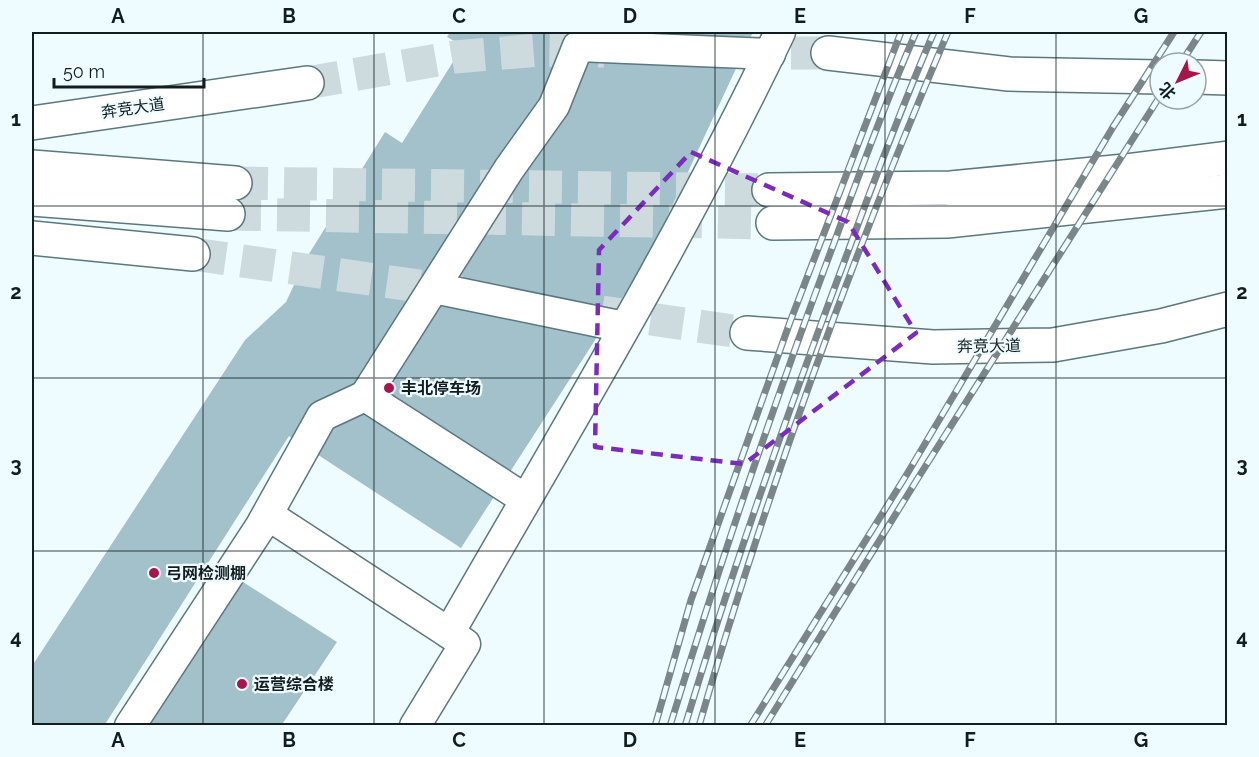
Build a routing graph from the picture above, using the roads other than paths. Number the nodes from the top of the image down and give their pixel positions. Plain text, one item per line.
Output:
1 (579, 39) edge
2 (775, 43) edge
3 (828, 53) tunnel mouth
4 (1148, 77) edge
5 (1208, 77) edge
6 (1227, 78) edge
7 (307, 83) tunnel mouth
8 (32, 123) edge
9 (1227, 158) edge
10 (32, 167) edge
11 (235, 183) tunnel mouth
12 (769, 190) tunnel mouth
13 (1227, 191) edge
14 (32, 199) edge
15 (228, 214) tunnel mouth
16 (773, 223) tunnel mouth
17 (32, 238) edge
18 (193, 254) tunnel mouth
19 (434, 288) junction
20 (1227, 309) edge
21 (624, 327) junction
22 (747, 333) tunnel mouth
23 (365, 396) junction
24 (525, 499) junction
25 (263, 522) junction
26 (449, 633) junction
27 (129, 726) edge
28 (415, 726) edge

1 - 2 lane
1 - 19 lane
2 - 21 lane
3 - 4 main road
5 - 6 main road
7 - 8 main road, 奔竞大道
9 - 12 main road
10 - 11 main road
13 - 16 main road
14 - 15 main road
17 - 18 main road
19 - 21 lane
19 - 23 lane
20 - 22 main road, 奔竞大道
21 - 24 lane
23 - 24 lane
23 - 25 lane
24 - 26 lane
25 - 26 lane
25 - 27 lane
26 - 28 lane

